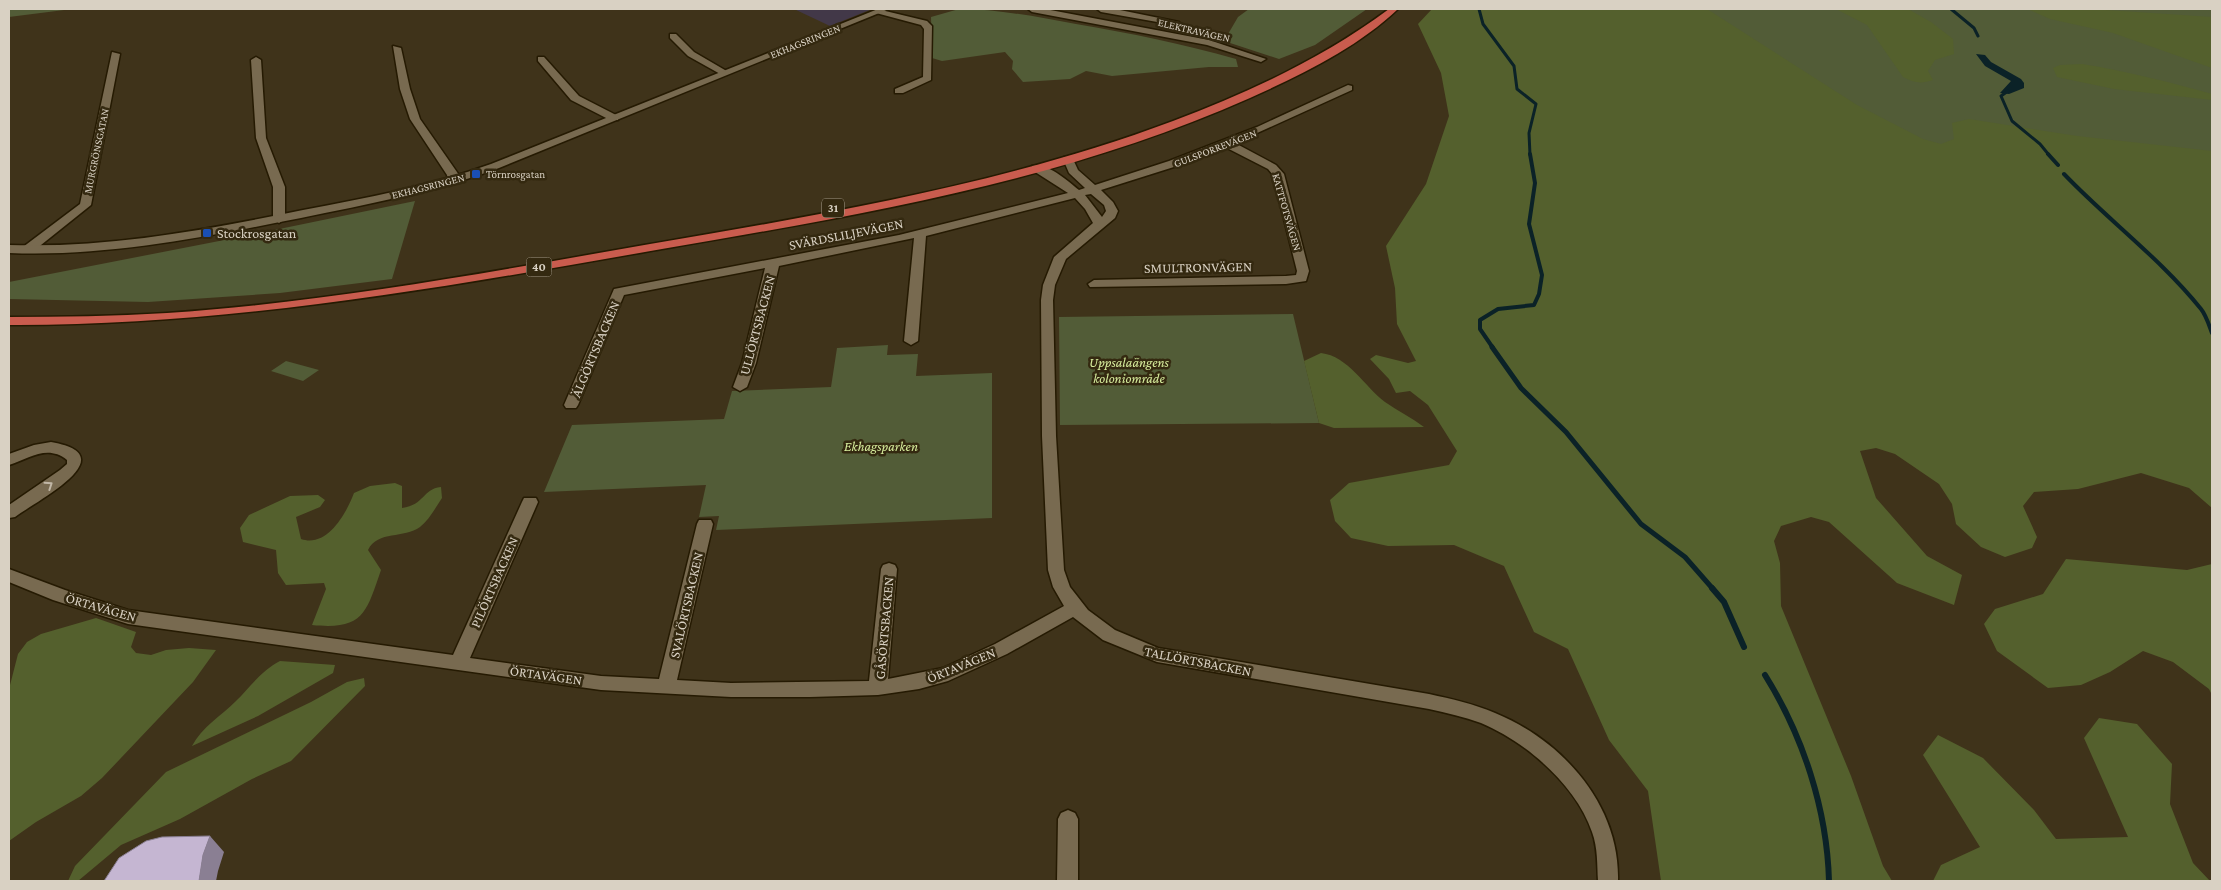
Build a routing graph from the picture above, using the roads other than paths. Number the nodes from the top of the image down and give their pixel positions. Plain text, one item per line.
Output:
1 (1032, 9) edge
2 (1101, 9) edge
3 (1382, 9) edge
4 (1394, 9) edge
5 (882, 10) edge
6 (1118, 10) edge
7 (1174, 22) dead end
8 (1103, 23) junction
9 (673, 36) dead end
10 (396, 48) dead end
11 (115, 54) dead end
12 (541, 59) dead end
13 (1261, 59) dead end
14 (256, 60) dead end
15 (725, 73) junction
16 (1348, 88) dead end
17 (899, 91) dead end
18 (614, 118) junction
19 (1228, 144) junction
20 (1068, 159) junction
21 (1036, 168) junction
22 (452, 181) junction
23 (1093, 190) junction
24 (1077, 195) junction
25 (278, 218) junction
26 (1096, 228) junction
27 (920, 235) junction
28 (9, 249) edge
29 (27, 250) junction
30 (773, 263) junction
31 (1302, 278) joint
32 (1094, 284) dead end
33 (619, 292) joint
34 (9, 313) edge
35 (9, 321) edge
36 (911, 341) dead end
37 (740, 387) dead end
38 (571, 405) dead end
39 (9, 460) edge
40 (530, 502) dead end
41 (9, 512) edge
42 (705, 524) dead end
43 (890, 569) dead end
44 (9, 576) edge
45 (1075, 608) junction
46 (459, 662) junction
47 (666, 686) junction
48 (878, 688) junction
49 (1068, 819) dead end
50 (1067, 881) edge
51 (1608, 881) edge

1 - 8 street, ELEKTRAVÄGEN
2 - 6 street
3 - 34 highway, 31
4 - 20 highway
5 - 15 street, EKHAGSRINGEN
5 - 17 street, EKHAGSRINGEN
6 - 7 street
6 - 8 street
8 - 13 street, ELEKTRAVÄGEN
9 - 15 street
10 - 22 street
11 - 29 street, MURGRÖNSGATAN
12 - 18 street
14 - 25 street
15 - 18 street, EKHAGSRINGEN
16 - 19 street, GULSPORREVÄGEN
18 - 22 street, EKHAGSRINGEN
19 - 23 street, GULSPORREVÄGEN
19 - 31 street, KATTFOTSVÄGEN
20 - 21 highway
20 - 23 street, TALLÖRTSBACKEN
21 - 24 street
21 - 35 highway, 40
22 - 25 street, EKHAGSRINGEN
23 - 24 street, GULSPORREVÄGEN
23 - 26 street, TALLÖRTSBACKEN
24 - 26 street
24 - 27 street, SVÄRDSLILJEVÄGEN
25 - 29 street, EKHAGSRINGEN
26 - 45 street, TALLÖRTSBACKEN
27 - 30 street, SVÄRDSLILJEVÄGEN
27 - 36 street
28 - 29 street, EKHAGSRINGEN
30 - 33 street, SVÄRDSLILJEVÄGEN
30 - 37 street, ULLÖRTSBACKEN
31 - 32 street, SMULTRONVÄGEN
33 - 38 street, ÄLGÖRTSBACKEN
41 -> 39 street
40 - 46 street, PILÖRTSBACKEN
42 - 47 street, SVALÖRTSBACKEN
43 - 48 street, GÅSÖRTSBACKEN
44 - 46 street, ÖRTAVÄGEN
45 - 48 street, ÖRTAVÄGEN
45 - 51 street, TALLÖRTSBACKEN
46 - 47 street, ÖRTAVÄGEN
47 - 48 street, ÖRTAVÄGEN
49 - 50 street

